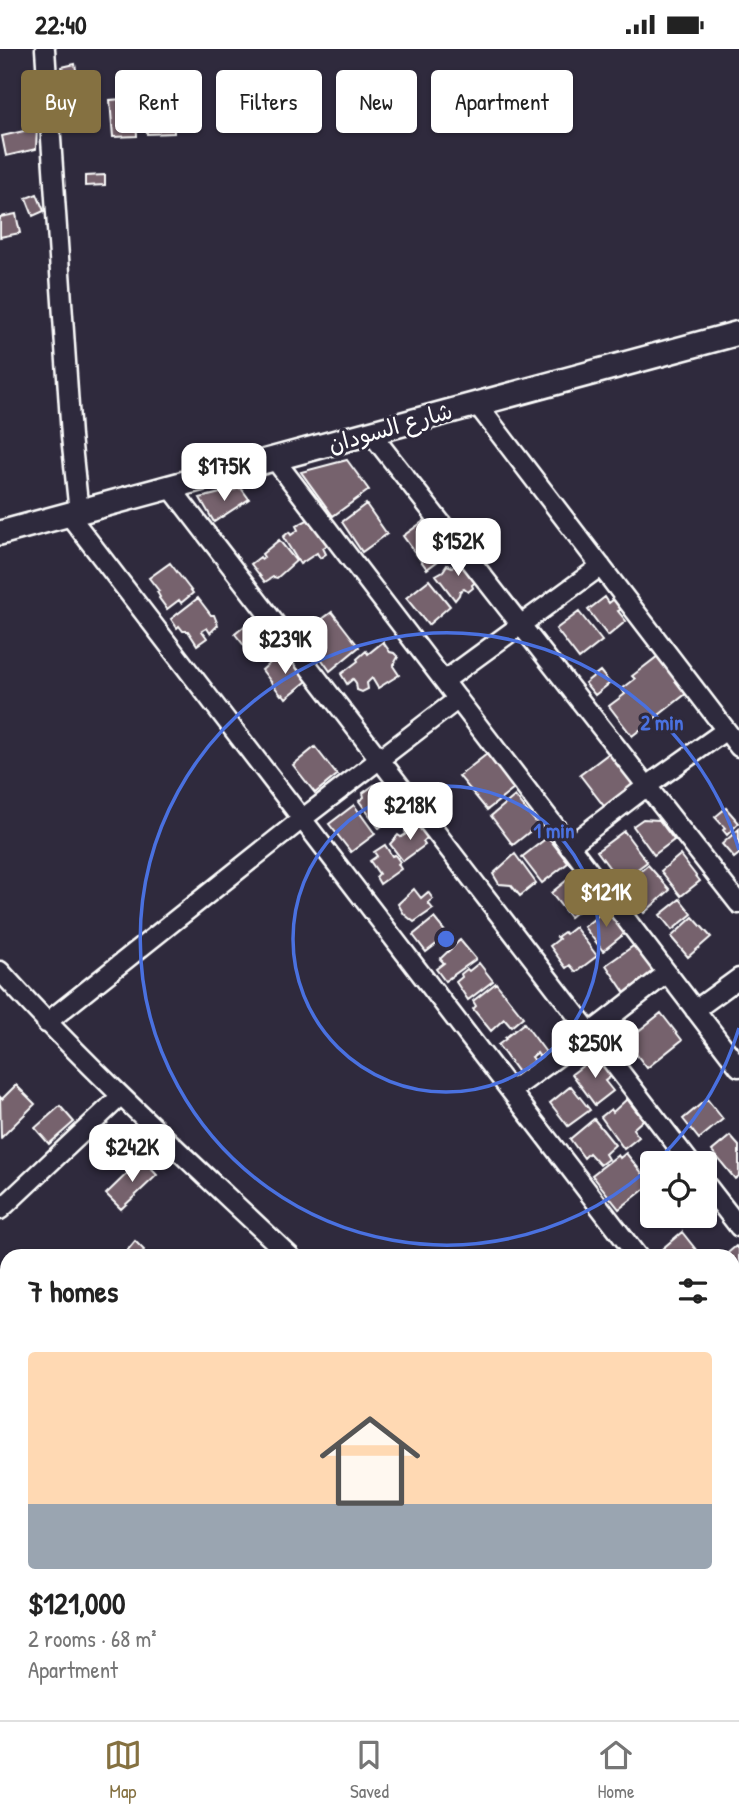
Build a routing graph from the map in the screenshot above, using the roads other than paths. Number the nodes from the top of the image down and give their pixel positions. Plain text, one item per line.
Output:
1 (44, 49) edge
2 (739, 333) edge
3 (476, 403) junction
4 (370, 432) junction
5 (275, 460) junction
6 (170, 488) junction
7 (74, 514) junction
8 (0, 533) edge
9 (601, 566) junction
10 (520, 625) junction
11 (444, 681) junction
12 (458, 699) junction
13 (726, 730) junction
14 (739, 747) edge
15 (380, 760) junction
16 (647, 786) junction
17 (302, 819) junction
18 (569, 846) junction
19 (739, 904) edge
20 (0, 971) edge
21 (667, 973) junction
22 (739, 978) edge
23 (695, 1010) junction
24 (46, 1023) junction
25 (590, 1033) junction
26 (739, 1067) edge
27 (511, 1091) junction
28 (121, 1096) junction
29 (681, 1151) edge
30 (717, 1199) edge
31 (0, 1210) edge
32 (739, 1227) edge
33 (283, 1249) edge
34 (632, 1249) edge

1 - 7 street
2 - 3 main road, شارع السودان
3 - 4 main road, شارع السودان
3 - 9 street
4 - 5 main road, شارع السودان
4 - 10 street
5 - 6 main road, شارع السودان
5 - 11 street
6 - 7 main road, شارع السودان
6 - 15 street
7 - 8 main road, شارع السودان
7 - 17 street
9 - 10 street
9 - 13 street
10 - 11 street
10 - 16 street
11 - 12 street
12 - 15 street
12 - 18 street
13 - 14 street
13 - 16 street
15 - 17 street
15 - 25 street
16 - 18 street
16 - 19 street
17 - 24 street
17 - 27 street
18 - 21 street
20 - 24 street
21 - 23 street
21 - 25 street
22 - 23 street
23 - 26 street
24 - 28 street
25 - 27 street
25 - 29 street
27 - 34 street
28 - 31 street
28 - 33 street
30 - 32 street

